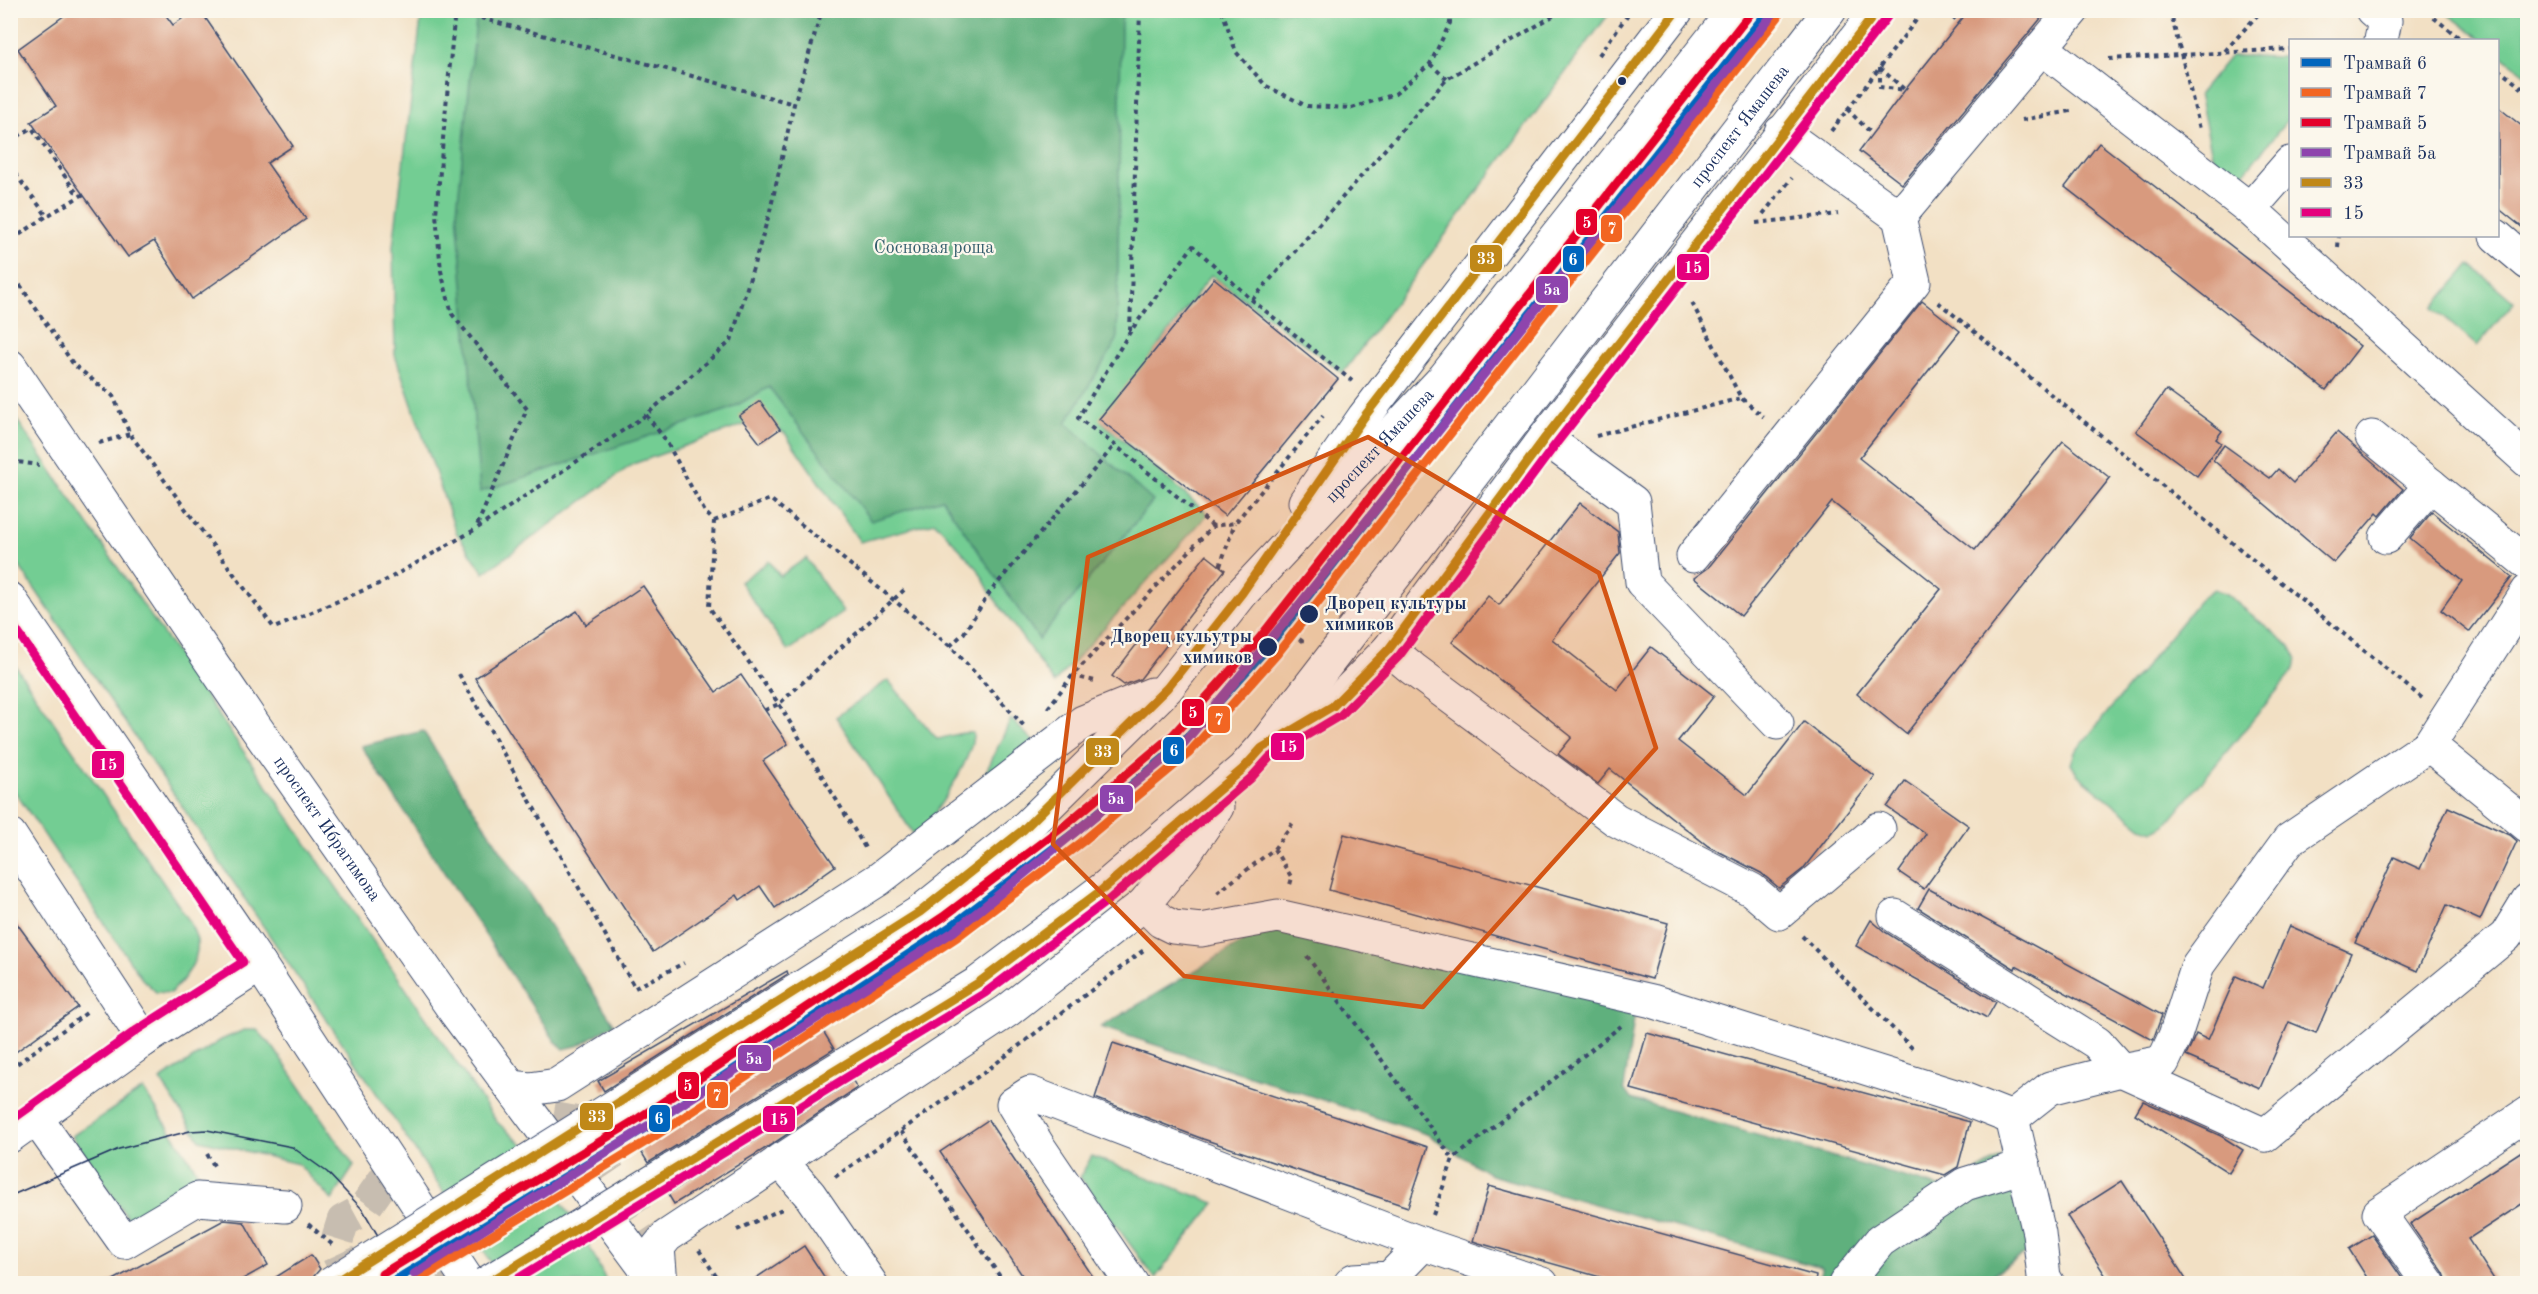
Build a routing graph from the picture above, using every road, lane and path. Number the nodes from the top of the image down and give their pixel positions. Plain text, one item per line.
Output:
1 (822, 10) edge
2 (1170, 10) edge
3 (1222, 10) edge
4 (1450, 10) edge
5 (1563, 10) edge
6 (1630, 10) edge
7 (1677, 10) edge
8 (1734, 10) edge
9 (1830, 10) edge
10 (1878, 10) edge
11 (1924, 10) edge
12 (1946, 10) edge
13 (2073, 10) edge
14 (2170, 10) edge
15 (2262, 10) edge
16 (2437, 10) edge
17 (455, 11) edge
18 (1140, 11) edge
19 (1959, 24) dead end
20 (2461, 39) edge
21 (2289, 49) edge
22 (2224, 52) junction
23 (2051, 55) junction
24 (2182, 56) junction
25 (1595, 60) dead end
26 (1430, 64) junction
27 (1880, 67) junction
28 (2499, 70) edge
29 (1447, 79) junction
30 (2528, 93) edge
31 (2113, 103) junction
32 (794, 104) junction
33 (1848, 109) junction
34 (2019, 121) dead end
35 (1782, 132) junction
36 (1872, 134) dead end
37 (10, 141) edge
38 (1812, 154) junction
39 (2289, 165) edge
40 (10, 167) edge
41 (2213, 180) junction
42 (2250, 209) junction
43 (1893, 213) junction
44 (47, 216) junction
45 (1756, 223) junction
46 (1749, 232) dead end
47 (2497, 237) edge
48 (10, 241) edge
49 (2528, 263) edge
50 (10, 270) edge
51 (1914, 282) junction
52 (1700, 294) dead end
53 (1252, 300) junction
54 (1692, 303) junction
55 (1685, 312) dead end
56 (1130, 332) junction
57 (10, 366) edge
58 (1359, 371) dead end
59 (1352, 381) junction
60 (1344, 390) dead end
61 (1330, 407) dead end
62 (646, 415) junction
63 (2372, 437) dead end
64 (1545, 438) junction
65 (1115, 445) junction
66 (1571, 458) junction
67 (2528, 461) edge
68 (2431, 485) junction
69 (1368, 509) dead end
70 (714, 521) junction
71 (1235, 523) junction
72 (1213, 526) junction
73 (476, 529) junction
74 (2386, 537) dead end
75 (1693, 556) dead end
76 (2528, 564) edge
77 (1220, 566) dead end
78 (904, 590) dead end
79 (2528, 591) edge
80 (1242, 593) junction
81 (10, 599) edge
82 (894, 599) junction
83 (1277, 624) junction
84 (1298, 644) dead end
85 (950, 646) junction
86 (1389, 649) junction
87 (1250, 656) dead end
88 (459, 674) dead end
89 (2408, 687) dead end
90 (1167, 688) junction
91 (779, 704) junction
92 (765, 710) dead end
93 (1777, 723) dead end
94 (1039, 743) junction
95 (2429, 745) junction
96 (1252, 758) junction
97 (1295, 820) dead end
98 (2528, 826) edge
99 (1879, 829) dead end
100 (10, 835) edge
101 (858, 859) dead end
102 (2528, 900) edge
103 (1144, 904) junction
104 (1779, 913) junction
105 (1278, 916) junction
106 (1895, 916) dead end
107 (1306, 955) dead end
108 (685, 963) dead end
109 (260, 965) junction
110 (84, 1001) dead end
111 (1652, 1001) junction
112 (144, 1040) junction
113 (1920, 1056) dead end
114 (10, 1069) edge
115 (2121, 1070) junction
116 (511, 1087) junction
117 (2528, 1113) edge
118 (2012, 1118) junction
119 (23, 1127) edge
120 (901, 1131) dead end
121 (1453, 1159) junction
122 (780, 1160) junction
123 (2024, 1166) junction
124 (285, 1206) dead end
125 (1423, 1244) junction
126 (699, 1249) dead end
127 (1394, 1281) edge
128 (2042, 1282) edge
129 (331, 1284) edge
130 (470, 1284) edge
131 (486, 1284) tunnel mouth
132 (659, 1284) edge
133 (721, 1284) edge
134 (871, 1284) edge
135 (1005, 1284) edge
136 (1132, 1284) edge
137 (1350, 1284) edge
138 (1542, 1284) edge
139 (1845, 1284) edge
140 (2429, 1284) edge

1 - 32 path
2 - 18 path
3 - 26 path
4 - 26 path
5 - 29 path
6 - 25 path
7 - 80 main road
8 - 80 main road, проспект Ямашева
9 - 96 main road, проспект Ямашева
10 - 35 main road
11 - 27 path
12 - 19 path
13 - 23 main road
14 - 24 path
15 - 22 path
16 - 20 path
17 - 32 path
17 - 73 path
18 - 56 path
21 - 22 path
22 - 24 path
23 - 24 path
23 - 31 main road
23 - 43 main road
24 - 41 path
26 - 29 path
27 - 27 path
27 - 33 path
28 - 30 path
29 - 53 path
31 - 34 path
31 - 41 main road
32 - 62 path
33 - 36 path
33 - 38 path
35 - 38 main road
35 - 64 main road
37 - 44 path
38 - 43 main road
38 - 45 path
39 - 42 main road
40 - 44 path
41 - 42 main road
42 - 67 main road
43 - 45 path
43 - 51 main road
44 - 48 path
45 - 46 path
47 - 49 main road
50 - 73 path
51 - 75 main road
51 - 89 path
52 - 54 path
53 - 56 path
53 - 59 path
54 - 55 path
54 - 66 path
56 - 65 path
57 - 116 main road, проспект Ибрагимова
58 - 59 path
59 - 60 path
61 - 71 path
62 - 70 path
62 - 73 path
63 - 68 main road
64 - 66 main road
64 - 86 main road
65 - 72 path
65 - 85 path
66 - 93 main road
68 - 74 main road
68 - 76 main road
69 - 83 path
70 - 82 path
70 - 91 path
71 - 72 path
71 - 77 path
72 - 94 path
78 - 82 path
79 - 95 main road
80 - 90 main road, проспект Ямашева
81 - 109 main road
82 - 85 path
82 - 91 path
83 - 84 path
83 - 87 path
85 - 94 path
86 - 96 main road
86 - 104 main road
88 - 108 path
90 - 94 main road
90 - 129 main road, проспект Ямашева, bridge
91 - 92 path
91 - 101 path
94 - 116 main road
95 - 98 main road
95 - 115 main road
96 - 103 main road
96 - 131 main road, проспект Ямашева, bridge
97 - 105 path
99 - 104 main road
100 - 112 main road
102 - 115 main road
103 - 105 main road
103 - 122 main road
104 - 113 path
105 - 111 main road
106 - 115 main road
107 - 121 path
109 - 112 main road
109 - 130 main road
110 - 114 path
111 - 118 main road
111 - 121 path
112 - 119 main road
115 - 118 main road
116 - 132 main road, проспект Ибрагимова
117 - 140 main road
118 - 123 main road
119 - 124 main road
120 - 135 path
121 - 125 path
122 - 132 main road
122 - 134 main road
123 - 128 main road
123 - 139 main road
125 - 127 main road
125 - 136 main road
125 - 138 main road
126 - 133 path
127 - 137 main road

